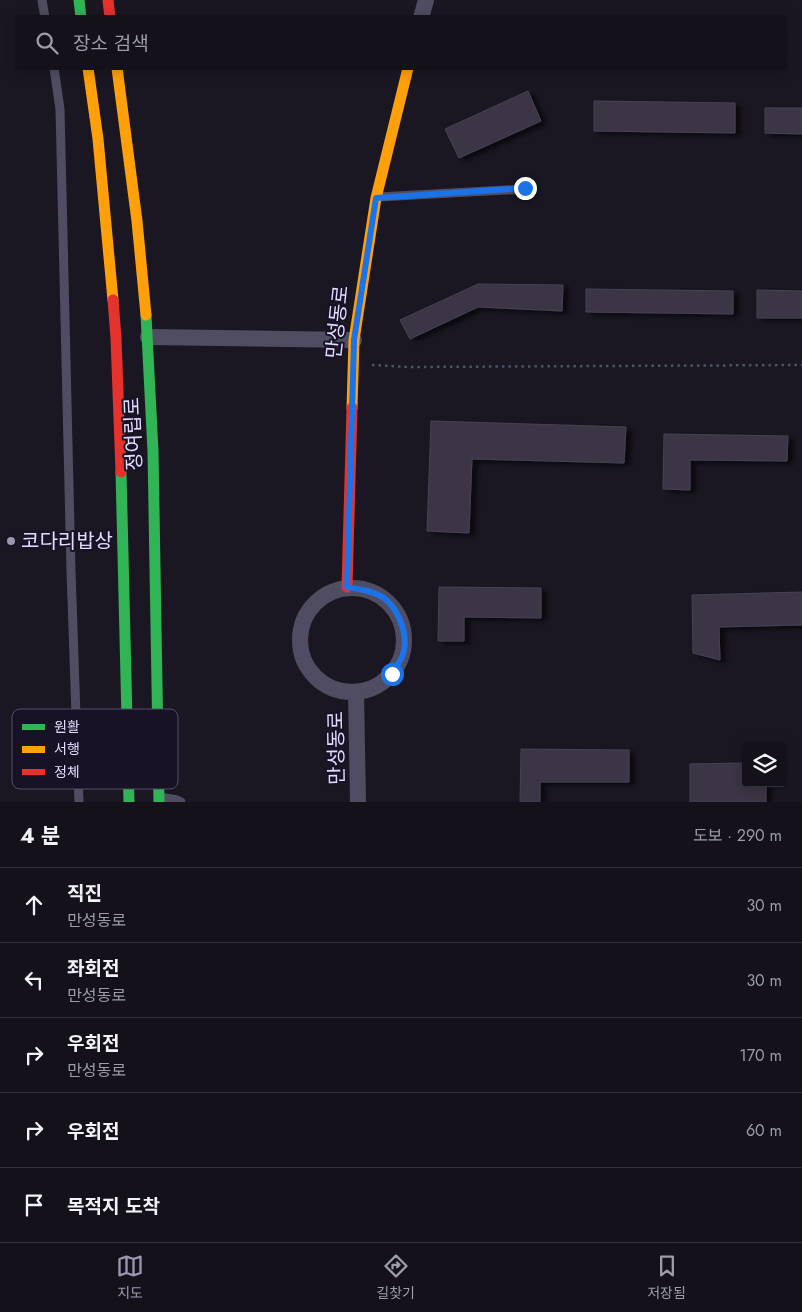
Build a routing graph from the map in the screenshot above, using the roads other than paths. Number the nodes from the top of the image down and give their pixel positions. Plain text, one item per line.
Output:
1 (42, 0) edge
2 (79, 0) edge
3 (108, 0) edge
4 (426, 0) edge
5 (44, 15) edge
6 (81, 15) edge
7 (110, 15) edge
8 (422, 15) edge
9 (54, 70) edge
10 (88, 70) edge
11 (117, 70) edge
12 (408, 70) edge
13 (525, 188) dead end
14 (376, 198) junction
15 (148, 338) junction
16 (354, 340) junction
17 (347, 587) junction
18 (356, 693) junction
19 (76, 709) edge
20 (127, 709) edge
21 (158, 709) edge
22 (79, 789) edge
23 (129, 789) edge
24 (160, 799) edge
25 (79, 802) edge
26 (129, 802) edge
27 (181, 802) edge
28 (358, 802) edge

1 - 5 lane
2 - 6 street
3 - 7 street
4 - 8 street
9 - 19 lane
10 - 20 street, 정여립로
11 - 15 street, 정여립로
12 - 14 street, 만성동로
13 - 14 lane
14 - 16 street, 만성동로
15 - 16 street
15 - 21 street, 정여립로
16 - 17 street, 만성동로
17 - 18 street, 만성동로
17 - 18 street, 만성동로
18 - 28 street, 만성동로
22 - 25 lane
23 - 26 street, 정여립로
24 - 27 lane

